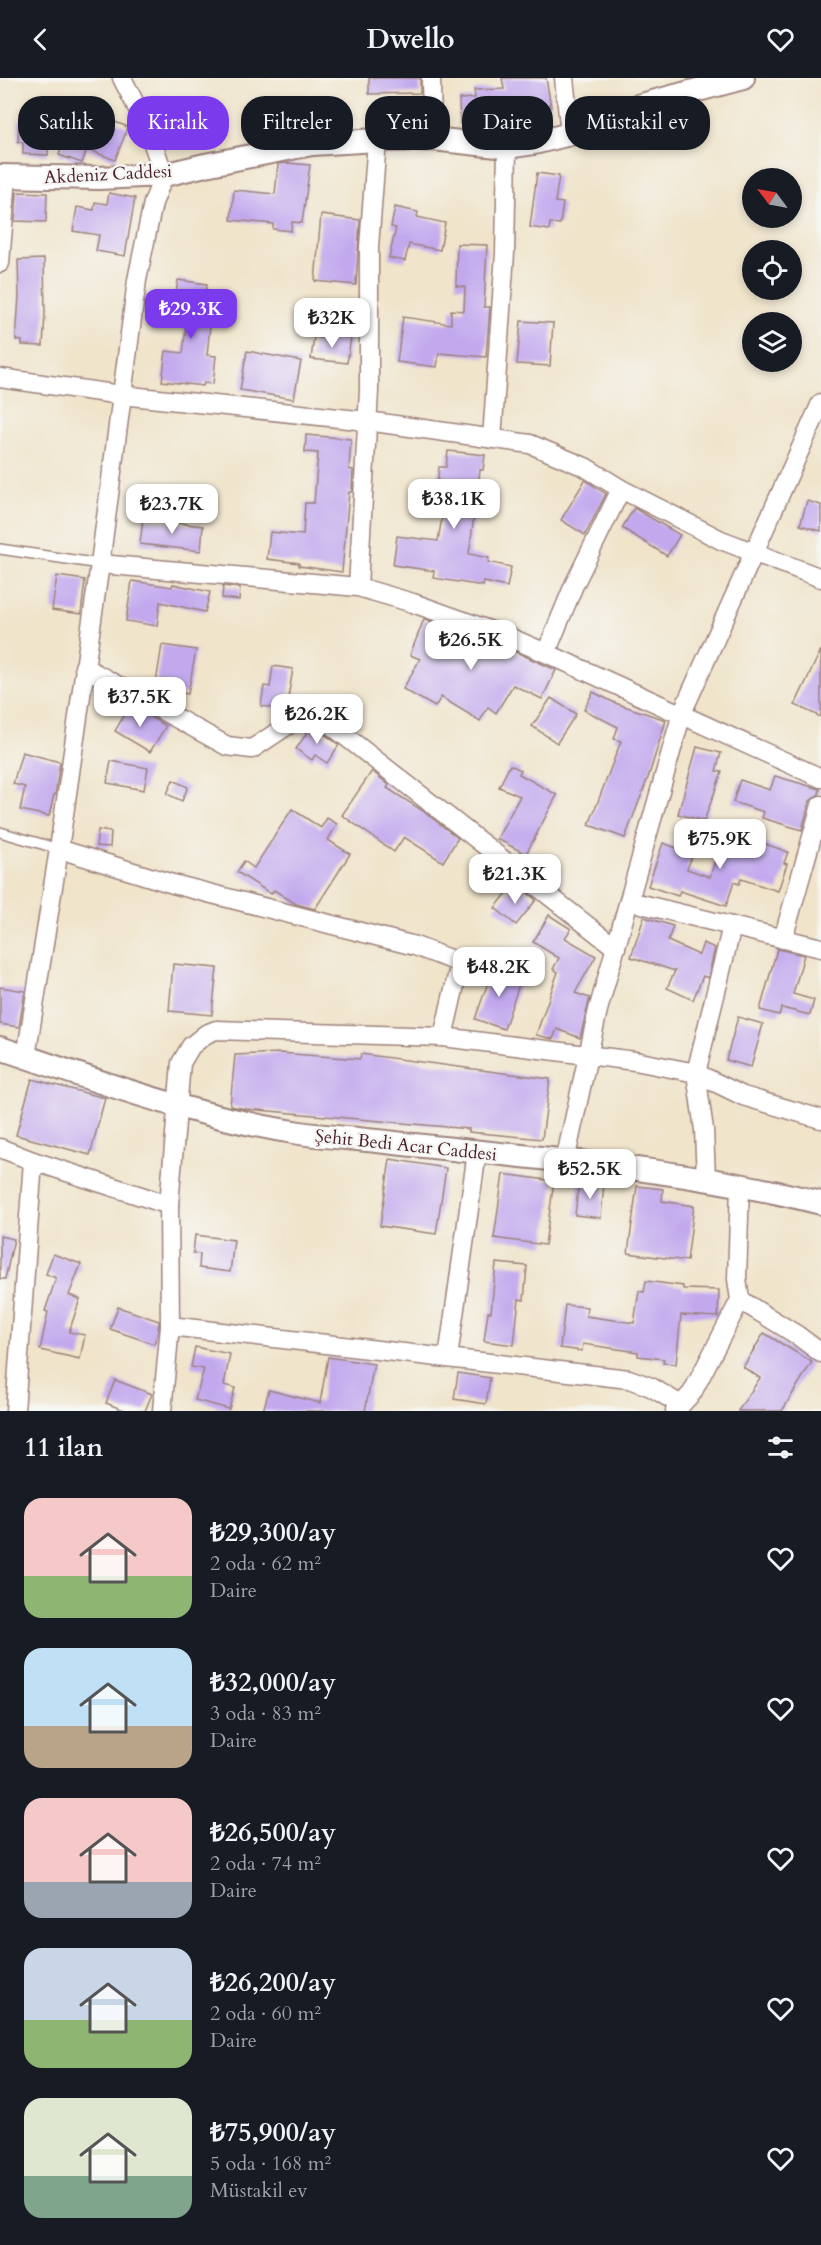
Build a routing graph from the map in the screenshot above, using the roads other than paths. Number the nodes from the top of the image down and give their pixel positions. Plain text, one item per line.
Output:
1 (122, 78) edge
2 (431, 78) edge
3 (564, 78) edge
4 (738, 79) edge
5 (431, 96) edge
6 (566, 96) edge
7 (675, 96) edge
8 (365, 141) edge
9 (376, 150) edge
10 (507, 150) edge
11 (164, 175) junction
12 (3, 176) edge
13 (0, 263) edge
14 (0, 378) edge
15 (121, 395) junction
16 (821, 403) edge
17 (367, 421) junction
18 (492, 439) junction
19 (621, 489) junction
20 (0, 549) edge
21 (752, 552) junction
22 (100, 564) junction
23 (821, 578) edge
24 (358, 587) junction
25 (546, 653) junction
26 (84, 667) junction
27 (682, 714) junction
28 (821, 777) edge
29 (821, 805) edge
30 (0, 832) edge
31 (59, 849) junction
32 (629, 902) junction
33 (732, 927) junction
34 (783, 939) junction
35 (616, 948) junction
36 (821, 948) edge
37 (443, 1038) junction
38 (0, 1048) edge
39 (588, 1056) junction
40 (26, 1057) junction
41 (696, 1073) junction
42 (176, 1105) junction
43 (821, 1119) edge
44 (0, 1148) edge
45 (477, 1152) junction
46 (33, 1161) junction
47 (565, 1161) junction
48 (706, 1179) junction
49 (740, 1186) junction
50 (821, 1203) edge
51 (169, 1205) junction
52 (740, 1300) junction
53 (170, 1326) junction
54 (821, 1353) edge
55 (448, 1358) junction
56 (678, 1408) edge
57 (15, 1411) edge
58 (162, 1411) edge

1 - 11 street
2 - 5 street
3 - 6 street
4 - 7 street, Akdeniz Caddesi
8 - 11 street, Akdeniz Caddesi
9 - 17 street
10 - 18 street
11 - 12 street, Akdeniz Caddesi
11 - 15 street
12 - 13 street
14 - 15 street
15 - 17 street
15 - 22 street
16 - 21 street
17 - 18 street
17 - 24 street
18 - 19 street
19 - 21 street
19 - 25 street
20 - 22 lane
21 - 23 street
21 - 27 street
22 - 24 street
22 - 26 street
24 - 25 street
25 - 27 street
26 - 31 street
26 - 35 street
27 - 28 street
27 - 32 street
29 - 34 street
30 - 31 lane
31 - 37 street
31 - 40 street
32 - 33 street
32 - 35 street
33 - 34 street
33 - 41 street
34 - 36 street
35 - 39 street
37 - 39 street
37 - 42 street
38 - 40 street, Şehit Bedi Acar Caddesi
39 - 41 street
39 - 47 street
40 - 42 street, Şehit Bedi Acar Caddesi
41 - 43 street
41 - 48 street
42 - 45 street, Şehit Bedi Acar Caddesi
42 - 51 street
44 - 46 street
45 - 47 street, Şehit Bedi Acar Caddesi
45 - 55 street
46 - 51 street
46 - 57 street
47 - 48 street, Şehit Bedi Acar Caddesi
48 - 49 street, Şehit Bedi Acar Caddesi
49 - 50 street, Şehit Bedi Acar Caddesi
49 - 52 street
51 - 53 street
52 - 54 street
52 - 56 street
53 - 55 street
53 - 58 street
55 - 56 street

